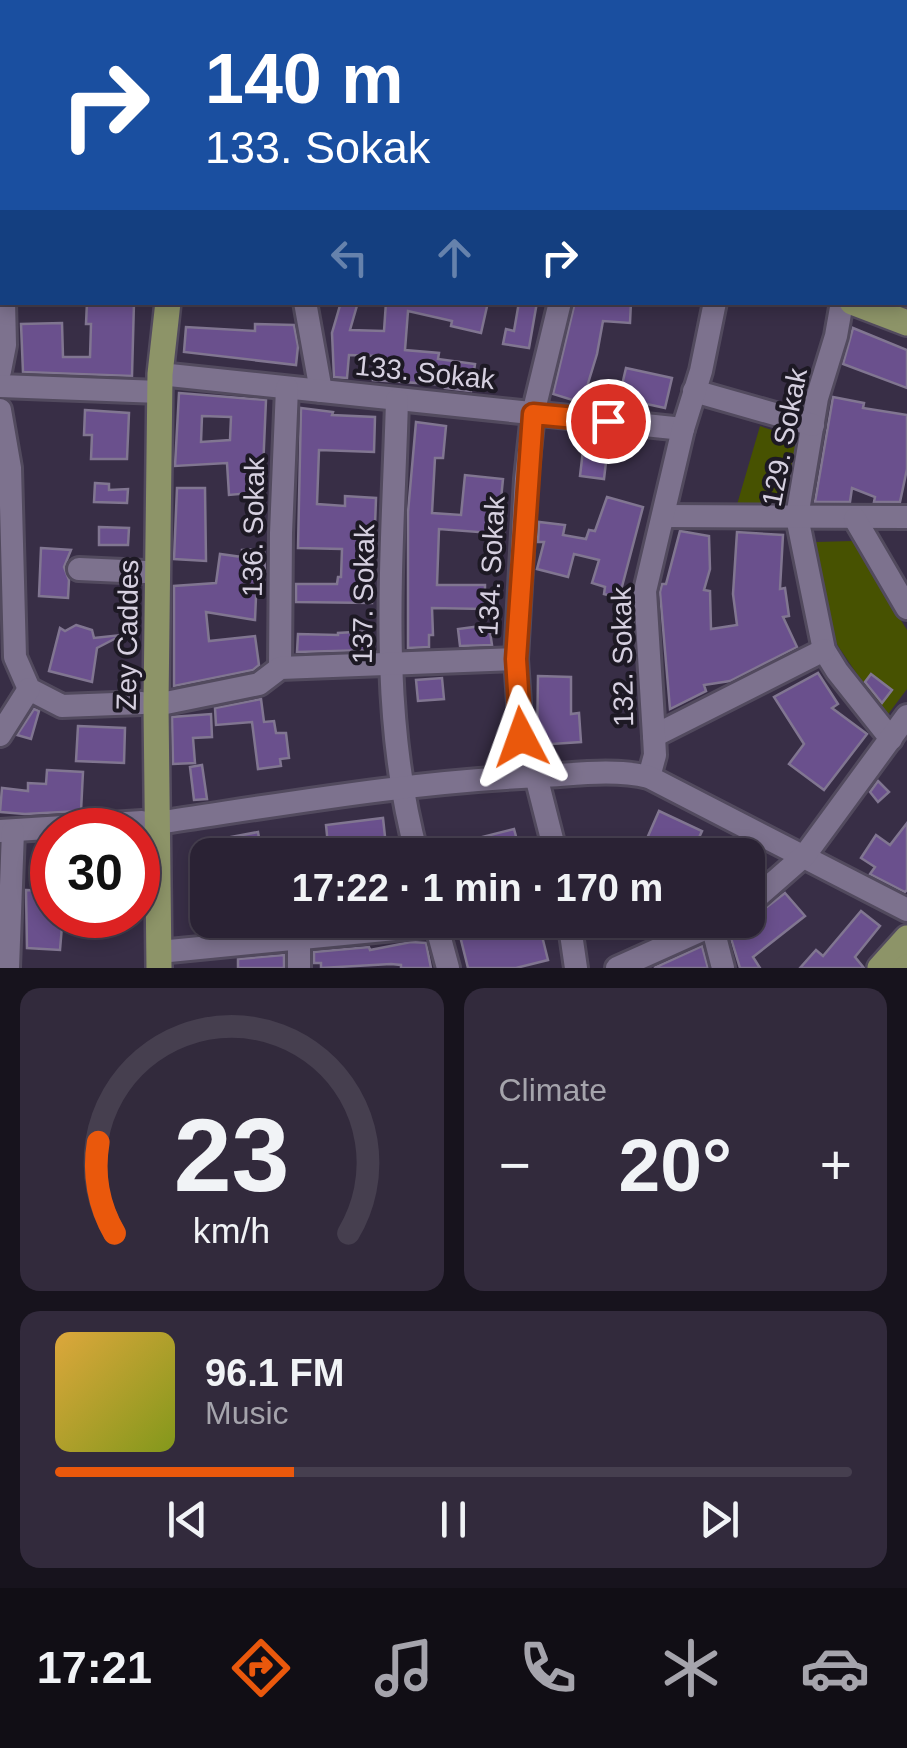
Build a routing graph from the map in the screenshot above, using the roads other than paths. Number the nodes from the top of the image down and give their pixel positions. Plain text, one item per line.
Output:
1 (4, 305) edge
2 (156, 305) edge
3 (168, 305) edge
4 (306, 305) edge
5 (559, 305) edge
6 (714, 305) edge
7 (841, 305) edge
8 (860, 305) edge
9 (907, 323) edge
10 (0, 372) edge
11 (0, 386) edge
12 (156, 386) junction
13 (287, 388) junction
14 (694, 391) junction
15 (321, 392) junction
16 (396, 400) junction
17 (0, 410) edge
18 (533, 414) junction
19 (813, 425) junction
20 (683, 429) junction
21 (5, 468) edge
22 (665, 516) junction
23 (796, 517) junction
24 (907, 517) edge
25 (855, 520) junction
26 (7, 565) edge
27 (79, 570) dead end
28 (144, 572) junction
29 (907, 608) edge
30 (824, 650) junction
31 (15, 657) junction
32 (516, 659) junction
33 (391, 666) junction
34 (280, 668) junction
35 (0, 676) edge
36 (29, 689) junction
37 (149, 704) junction
38 (907, 716) edge
39 (0, 735) edge
40 (654, 736) junction
41 (891, 739) junction
42 (530, 776) junction
43 (649, 777) junction
44 (400, 788) junction
45 (150, 808) edge
46 (160, 821) edge
47 (7, 831) edge
48 (413, 838) edge
49 (550, 838) edge
50 (805, 855) junction
51 (765, 890) edge
52 (907, 910) edge
53 (153, 938) edge
54 (292, 938) edge
55 (298, 938) edge
56 (440, 938) edge
57 (572, 938) edge
58 (684, 938) edge
59 (720, 938) edge
60 (907, 938) edge
61 (154, 963) edge
62 (8, 968) edge
63 (299, 968) edge
64 (448, 968) edge
65 (576, 968) edge
66 (617, 968) edge
67 (723, 968) edge
68 (880, 968) edge

1 - 10 street
2 - 12 main road, Zey Caddes
3 - 12 main road, Zey Caddes
4 - 15 street
5 - 18 street, 134. Sokak
6 - 14 street, 132. Sokak
7 - 19 street, 129. Sokak
8 - 9 main road
11 - 12 street, 133. Sokak
12 - 13 street, 133. Sokak
12 - 28 main road, Zey Caddes
12 - 37 main road, Zey Caddes
13 - 15 street, 133. Sokak
13 - 34 street, 136. Sokak
14 - 19 street
14 - 20 street, 132. Sokak
15 - 16 street, 133. Sokak
16 - 18 street, 133. Sokak
16 - 33 street, 137. Sokak
17 - 21 street
18 - 20 street, 133. Sokak
18 - 32 street, 134. Sokak
19 - 23 street, 129. Sokak
20 - 22 street, 132. Sokak
21 - 26 street
22 - 23 street
22 - 40 street, 132. Sokak
23 - 25 street
23 - 30 street, 129. Sokak
24 - 25 street
25 - 29 street
26 - 31 street
27 - 28 street
28 - 37 main road, Zey Caddes
30 - 40 street
30 - 41 street, 129. Sokak
31 - 35 street
31 - 36 street
32 - 33 street
32 - 42 street, 134. Sokak
33 - 34 street
33 - 44 street, 137. Sokak
34 - 37 street
36 - 37 street
36 - 39 street
37 - 45 main road, Zey Caddes
38 - 41 street
40 - 43 street, 132. Sokak
41 - 50 street
42 - 43 street
42 - 44 street
42 - 49 street, 134. Sokak
43 - 50 street
44 - 46 street
44 - 48 street, 137. Sokak
47 - 62 street
50 - 51 street
50 - 52 street
53 - 61 main road, Zey Caddes
54 - 61 street
55 - 63 street
56 - 64 street
57 - 65 street
58 - 66 street
59 - 67 street
60 - 68 main road

